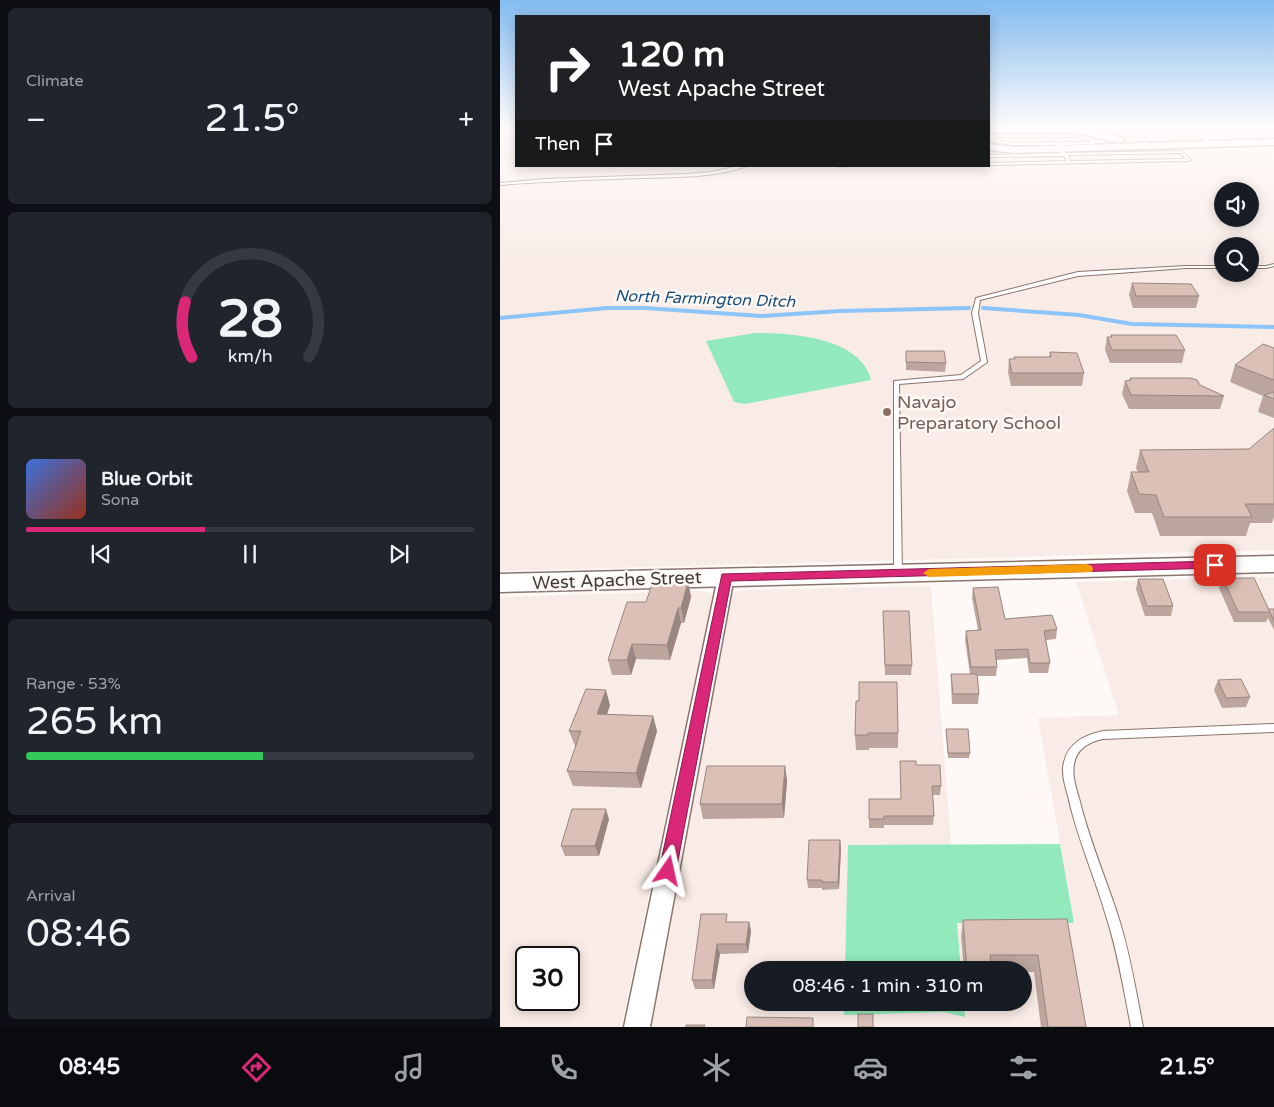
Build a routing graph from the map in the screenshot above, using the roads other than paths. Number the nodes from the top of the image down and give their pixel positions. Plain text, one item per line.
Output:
1 (661, 176) edge
2 (500, 184) edge
3 (1274, 265) edge
4 (1259, 266) edge
5 (1214, 267) edge
6 (1274, 564) edge
7 (898, 574) junction
8 (726, 577) junction
9 (500, 583) edge
10 (1274, 728) edge
11 (637, 1027) edge
12 (1137, 1027) edge

1 - 2 lane
3 - 4 lane
5 - 7 lane
6 - 7 street, West Apache Street
7 - 8 street, West Apache Street
8 - 9 street, West Apache Street
8 - 11 street
10 - 12 lane

